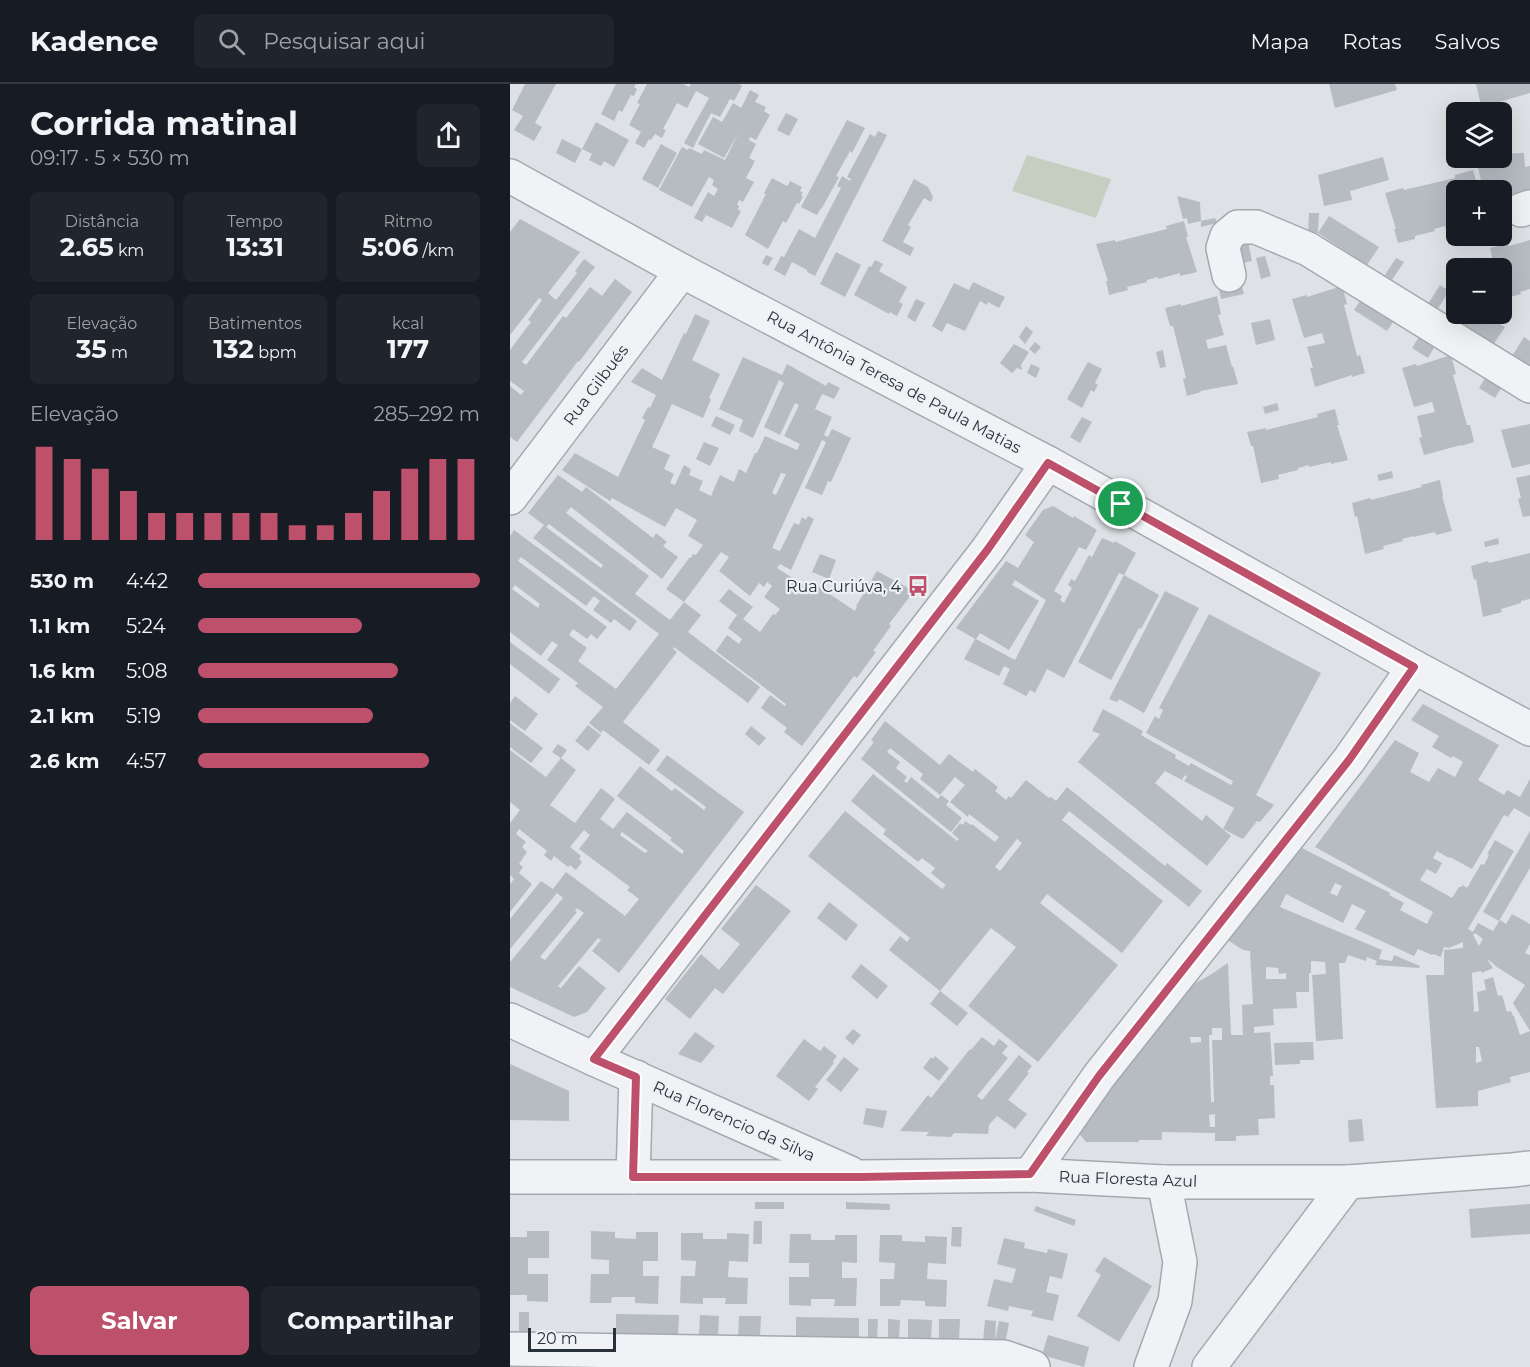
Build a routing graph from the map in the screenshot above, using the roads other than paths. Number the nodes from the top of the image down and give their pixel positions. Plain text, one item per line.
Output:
1 (510, 176) edge
2 (682, 271) junction
3 (1229, 275) dead end
4 (1530, 386) edge
5 (1048, 463) junction
6 (510, 498) edge
7 (1414, 667) junction
8 (1530, 729) edge
9 (510, 1020) edge
10 (594, 1059) junction
11 (636, 1077) junction
12 (1530, 1168) edge
13 (1030, 1174) junction
14 (510, 1177) edge
15 (633, 1177) junction
16 (860, 1177) junction
17 (1164, 1182) junction
18 (1348, 1182) junction
19 (510, 1349) edge
20 (1033, 1367) edge
21 (1151, 1367) edge
22 (1209, 1367) edge

1 - 2 street, Rua Antônia Teresa de Paula Matias
2 - 5 street, Rua Antônia Teresa de Paula Matias
2 - 6 street, Rua Gilbués
3 - 4 street
5 - 7 street, Rua Antônia Teresa de Paula Matias
5 - 10 street
7 - 8 street, Rua Antônia Teresa de Paula Matias
7 - 13 street
9 - 10 street, Rua Florencio da Silva
10 - 11 street, Rua Florencio da Silva
11 - 15 street
11 - 16 street, Rua Florencio da Silva
12 - 18 street, Rua Floresta Azul
13 - 16 street, Rua Floresta Azul
13 - 17 street, Rua Floresta Azul
14 - 15 street, Rua Floresta Azul
15 - 16 street, Rua Floresta Azul
17 - 18 street, Rua Floresta Azul
17 - 21 street
18 - 22 street
19 - 20 street

